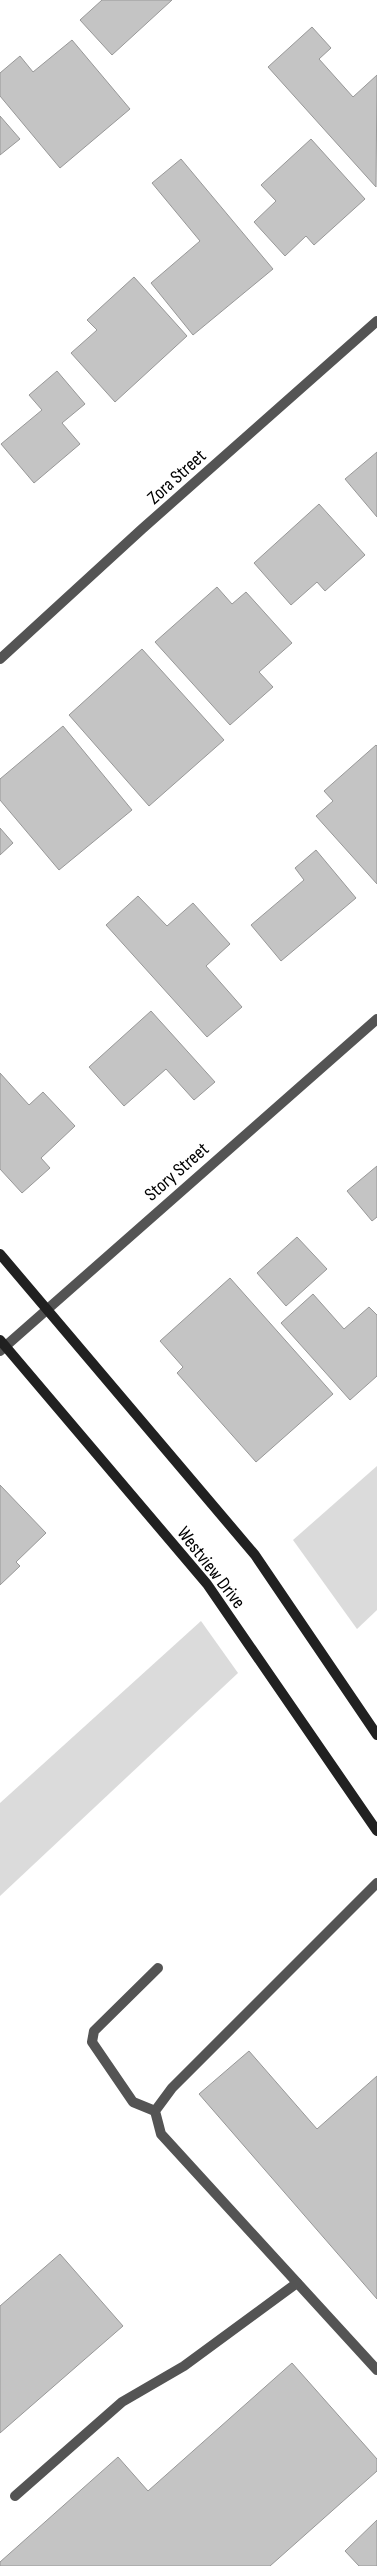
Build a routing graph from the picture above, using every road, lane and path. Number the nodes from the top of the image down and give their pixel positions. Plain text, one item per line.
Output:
1 (377, 321) edge
2 (0, 659) edge
3 (377, 1019) edge
4 (0, 1254) edge
5 (47, 1308) junction
6 (2, 1346) edge
7 (377, 1735) edge
8 (377, 1831) edge
9 (377, 1883) edge
10 (158, 1968) dead end
11 (155, 2111) junction
12 (297, 2283) junction
13 (377, 2370) edge
14 (14, 2496) dead end

1 - 2 street, Zora Street
3 - 5 street, Story Street
4 - 5 main road, Westview Drive
5 - 6 street, Story Street
5 - 7 main road, Westview Drive
6 - 8 main road, Westview Drive
9 - 11 street
10 - 11 street
11 - 12 street
12 - 13 street
12 - 14 street

